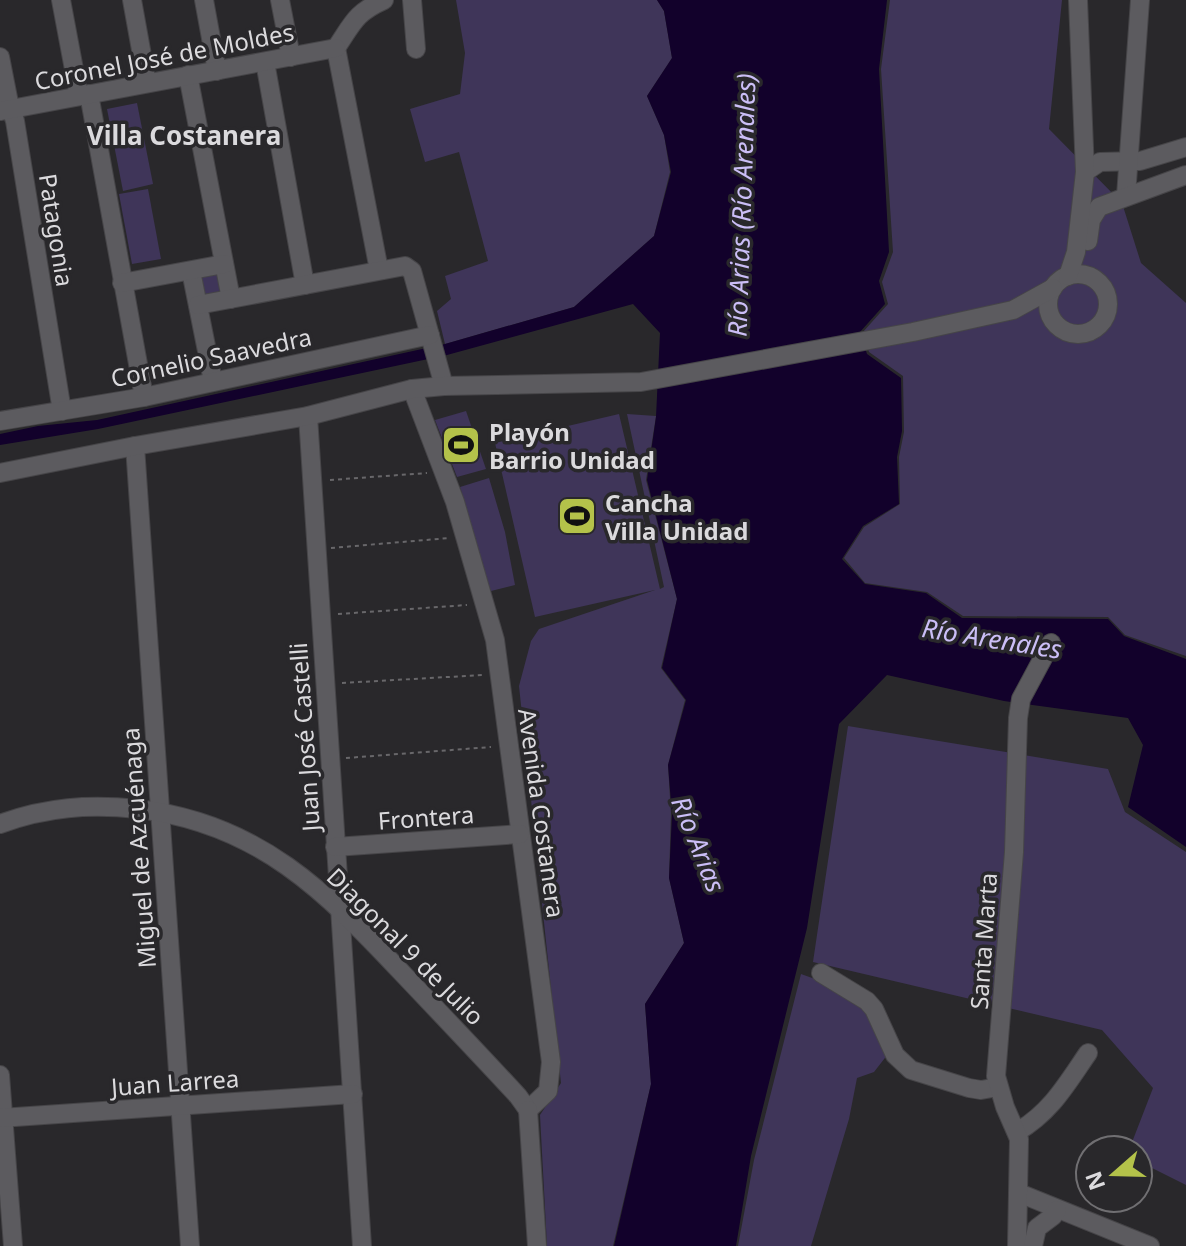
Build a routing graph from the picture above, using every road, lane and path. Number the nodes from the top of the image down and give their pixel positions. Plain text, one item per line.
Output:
1 (61, 0) edge
2 (132, 0) edge
3 (204, 0) edge
4 (280, 0) edge
5 (384, 0) edge
6 (412, 0) edge
7 (1078, 0) edge
8 (1140, 0) edge
9 (336, 48) junction
10 (416, 49) dead end
11 (0, 57) edge
12 (291, 57) junction
13 (265, 62) junction
14 (217, 71) junction
15 (188, 75) junction
16 (147, 83) junction
17 (84, 95) junction
18 (6, 110) edge
19 (1186, 147) edge
20 (1127, 161) junction
21 (1085, 172) junction
22 (1186, 175) edge
23 (1126, 196) junction
24 (224, 264) junction
25 (379, 270) junction
26 (191, 271) junction
27 (1068, 276) junction
28 (1088, 276) junction
29 (122, 283) junction
30 (305, 285) junction
31 (1053, 288) junction
32 (231, 299) junction
33 (198, 305) junction
34 (1013, 310) junction
35 (1057, 326) junction
36 (430, 335) junction
37 (213, 381) junction
38 (444, 386) junction
39 (412, 389) junction
40 (144, 397) junction
41 (62, 411) junction
42 (308, 416) junction
43 (0, 421) edge
44 (135, 446) junction
45 (444, 471) junction
46 (0, 473) edge
47 (312, 482) junction
48 (466, 536) junction
49 (316, 549) junction
50 (484, 604) junction
51 (320, 615) junction
52 (1051, 643) dead end
53 (499, 674) junction
54 (325, 684) junction
55 (507, 745) junction
56 (329, 760) junction
57 (158, 812) junction
58 (0, 824) edge
59 (520, 834) junction
60 (335, 847) junction
61 (340, 907) junction
62 (821, 973) dead end
63 (1088, 1053) dead end
64 (0, 1075) edge
65 (998, 1087) junction
66 (353, 1094) junction
67 (182, 1105) junction
68 (528, 1110) junction
69 (1, 1118) edge
70 (1017, 1132) junction
71 (1019, 1193) junction
72 (1057, 1210) junction
73 (13, 1246) edge
74 (190, 1246) edge
75 (362, 1246) edge
76 (537, 1246) edge
77 (1017, 1246) edge
78 (1033, 1246) edge
79 (1150, 1246) edge

1 - 17 street
2 - 16 street
3 - 14 street
4 - 12 street
5 - 9 street
6 - 10 street
7 - 21 street
8 - 20 street
9 - 12 street, Coronel José de Moldes
9 - 25 street
11 - 18 street, Patagonia
12 - 13 street, Coronel José de Moldes
13 - 14 street, Coronel José de Moldes
13 - 30 street
14 - 15 street, Coronel José de Moldes
15 - 16 street, Coronel José de Moldes
15 - 24 street
16 - 17 street, Coronel José de Moldes
17 - 18 street, Coronel José de Moldes
17 - 29 street
18 - 41 street, Patagonia
19 - 20 street
20 - 21 street
20 - 23 street
21 - 27 street
22 - 23 street
23 - 28 street
24 - 26 street
24 - 32 street
25 - 30 street
25 - 36 street
26 - 29 street
26 - 33 street
27 - 28 street
27 - 31 street
28 - 35 street
29 - 40 street
30 - 32 street
31 - 34 street
31 - 35 street
32 - 33 street
33 - 37 street
34 - 35 street
34 - 38 street
36 - 37 street, Cornelio Saavedra
36 - 38 street
37 - 40 street, Cornelio Saavedra
38 - 39 street
39 - 42 street
39 - 45 street, Avenida Costanera
40 - 41 street, Cornelio Saavedra
41 - 43 street, Cornelio Saavedra
42 - 44 street
42 - 47 street, Juan José Castelli
44 - 46 street
44 - 57 street, Miguel de Azcuénaga
45 - 47 path
45 - 48 street, Avenida Costanera
47 - 49 street, Juan José Castelli
48 - 49 path
48 - 50 street, Avenida Costanera
49 - 51 street, Juan José Castelli
50 - 51 path
50 - 53 street, Avenida Costanera
51 - 54 street, Juan José Castelli
52 - 65 street, Santa Marta
53 - 54 path
53 - 55 street, Avenida Costanera
54 - 56 street, Juan José Castelli
55 - 56 path
55 - 59 street, Avenida Costanera
56 - 60 street, Juan José Castelli
57 - 58 street, Diagonal 9 de Julio
57 - 61 street, Diagonal 9 de Julio
57 - 67 street, Miguel de Azcuénaga
59 - 60 street, Frontera
59 - 68 street, Avenida Costanera
60 - 61 street, Juan José Castelli
61 - 66 street, Juan José Castelli
61 - 68 street, Diagonal 9 de Julio
62 - 65 street
63 - 70 street
64 - 69 street
65 - 70 street, Santa Marta
66 - 67 street, Juan Larrea
66 - 75 street, Juan José Castelli
67 - 69 street, Juan Larrea
67 - 74 street, Miguel de Azcuénaga
68 - 76 street
69 - 73 street
70 - 71 street, Santa Marta
71 - 72 street
71 - 77 street, Santa Marta
72 - 78 street
72 - 79 street

